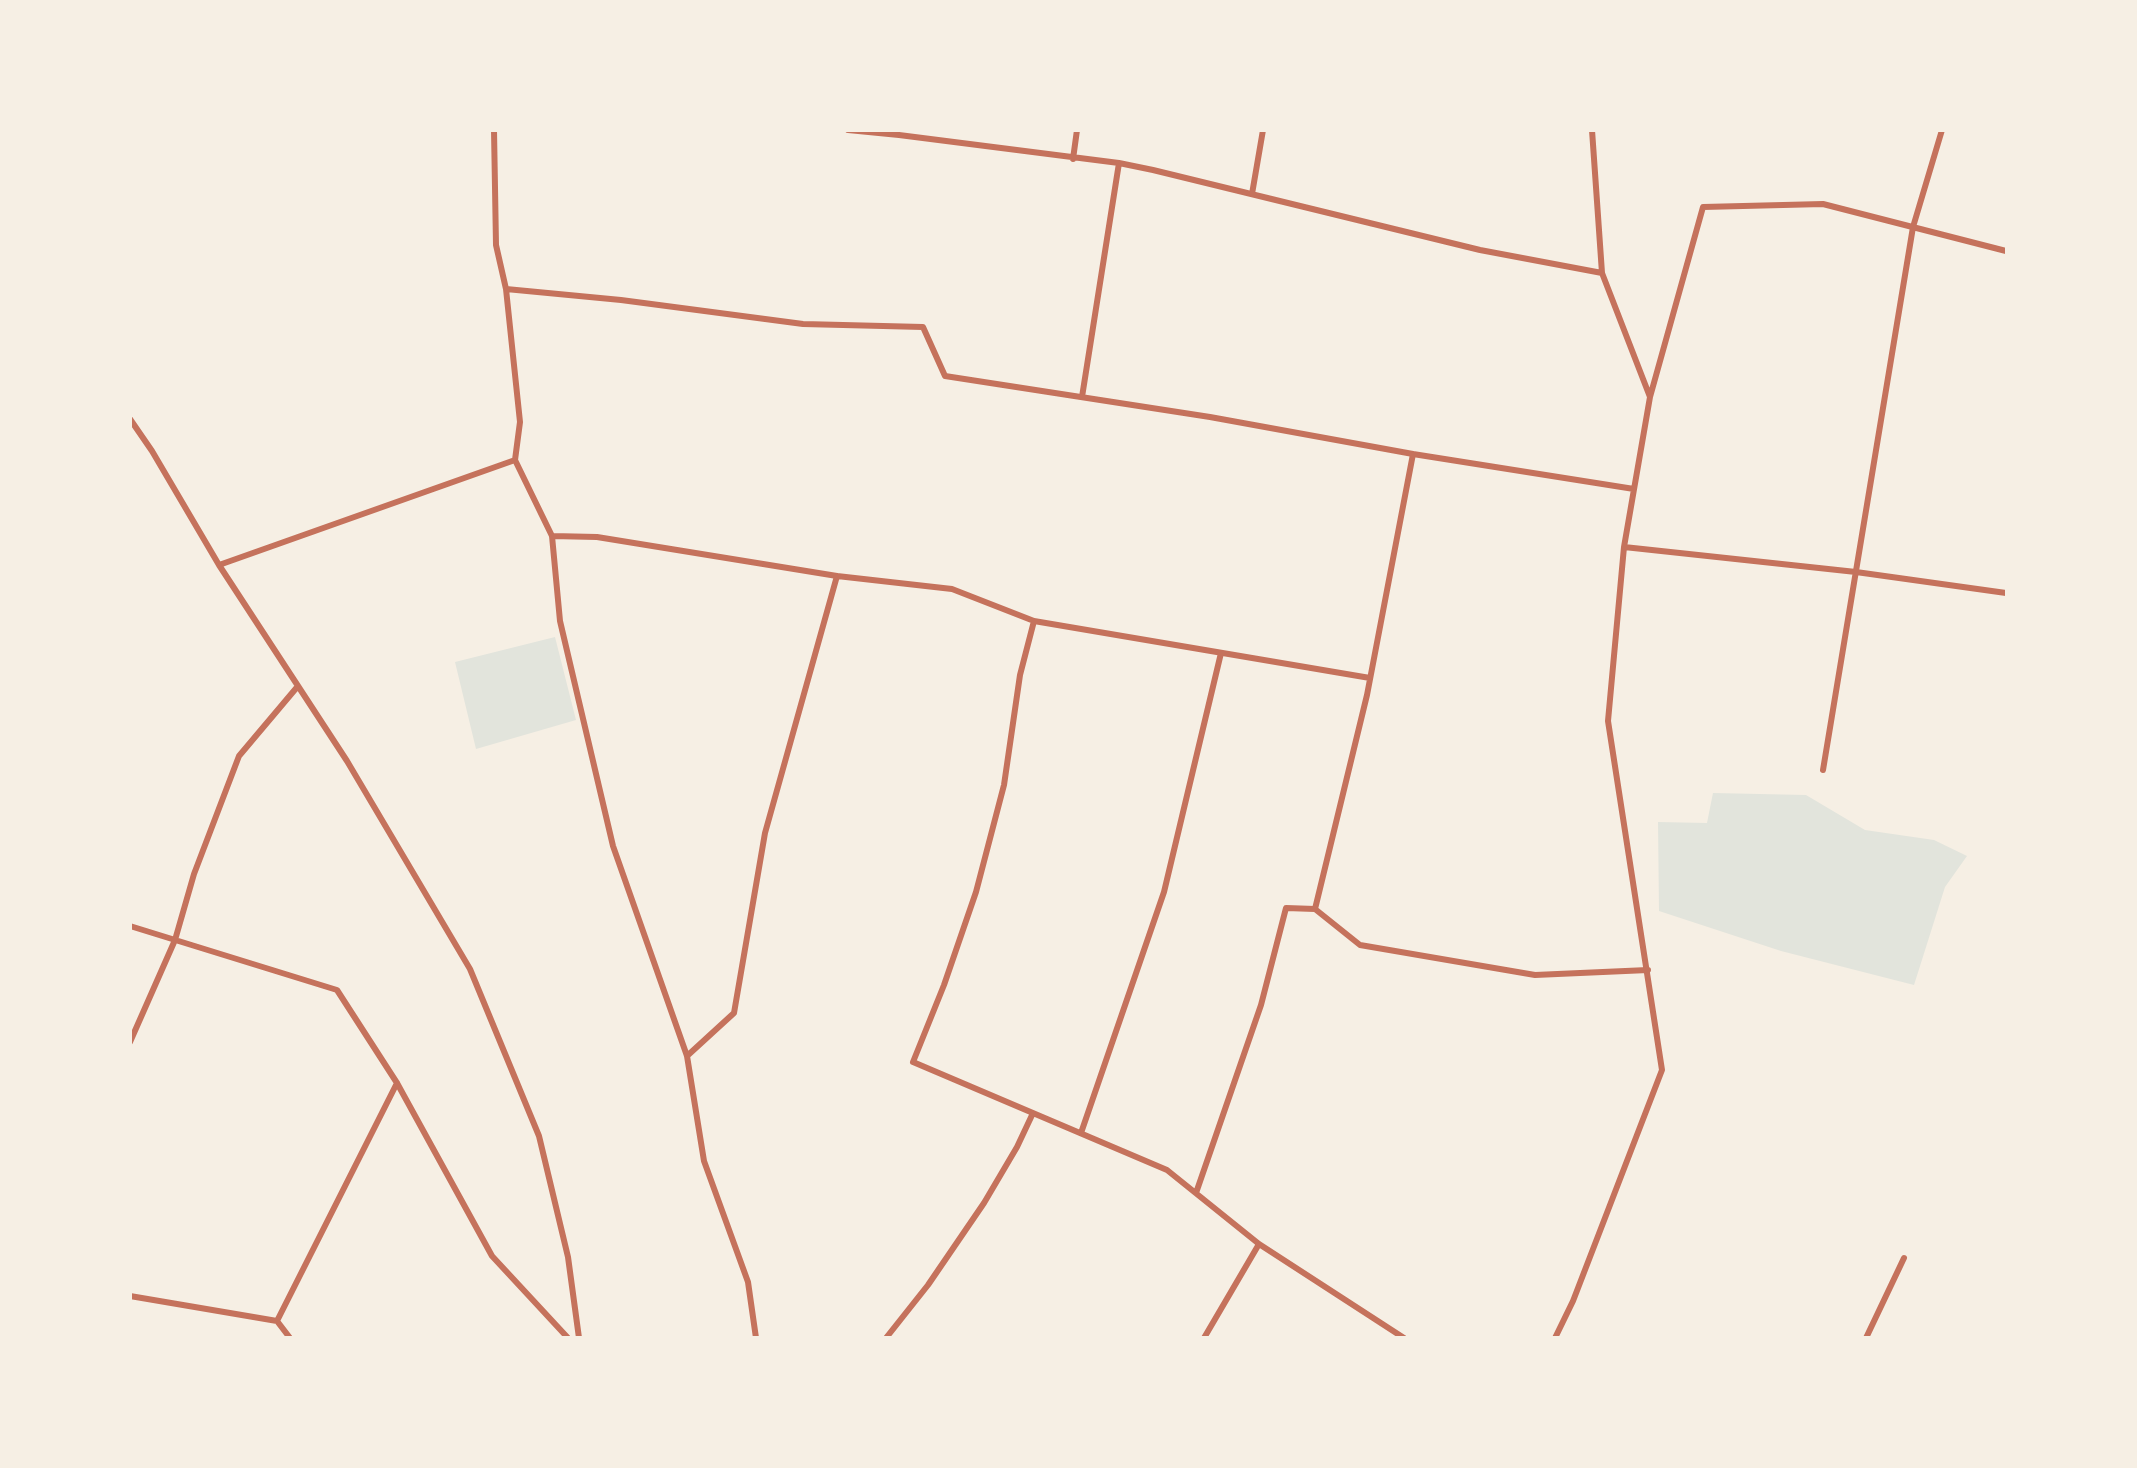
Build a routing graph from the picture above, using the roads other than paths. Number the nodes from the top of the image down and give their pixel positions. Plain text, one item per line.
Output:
1 (494, 130) edge
2 (848, 130) edge
3 (1077, 130) edge
4 (1263, 130) edge
5 (1592, 130) edge
6 (1942, 130) edge
7 (899, 133) edge
8 (1073, 159) junction
9 (1119, 164) junction
10 (1252, 194) junction
11 (1913, 227) junction
12 (2007, 251) edge
13 (1602, 273) junction
14 (506, 290) junction
15 (1082, 397) junction
16 (1650, 397) junction
17 (130, 419) edge
18 (1413, 454) junction
19 (515, 460) junction
20 (1634, 489) junction
21 (552, 536) junction
22 (1624, 547) junction
23 (219, 565) junction
24 (1856, 572) junction
25 (837, 576) junction
26 (2007, 593) edge
27 (1034, 621) junction
28 (1221, 652) junction
29 (1370, 678) junction
30 (298, 686) junction
31 (1823, 770) dead end
32 (1315, 909) junction
33 (130, 926) edge
34 (175, 940) junction
35 (1648, 970) junction
36 (130, 1042) edge
37 (687, 1056) junction
38 (397, 1083) junction
39 (1033, 1113) junction
40 (1082, 1133) junction
41 (1196, 1192) junction
42 (1259, 1244) junction
43 (1905, 1258) dead end
44 (130, 1296) edge
45 (277, 1321) junction
46 (290, 1338) edge
47 (568, 1338) edge
48 (579, 1338) edge
49 (756, 1338) edge
50 (886, 1338) edge
51 (1204, 1338) edge
52 (1404, 1338) edge
53 (1555, 1338) edge
54 (1866, 1338) edge

1 - 14 street
2 - 7 street
3 - 8 street
4 - 10 street
5 - 13 street
6 - 11 street
7 - 8 street
8 - 9 street
9 - 10 street
9 - 15 street
10 - 13 street
11 - 12 street
11 - 16 street
11 - 24 street
13 - 16 street
14 - 15 street
14 - 19 street
15 - 18 street
16 - 20 street
17 - 23 street
18 - 20 street
18 - 29 street
19 - 21 street
19 - 23 street
20 - 22 street
21 - 25 street
21 - 37 street
22 - 24 street
22 - 35 street
23 - 30 street
24 - 26 street
24 - 31 street
25 - 27 street
25 - 37 street
27 - 28 street
27 - 39 street
28 - 29 street
28 - 40 street
29 - 32 street
30 - 34 street
30 - 48 street
32 - 35 street
32 - 41 street
33 - 34 street
34 - 36 street
34 - 38 street
35 - 53 street
37 - 49 street
38 - 45 street
38 - 47 street
39 - 40 street
39 - 50 street
40 - 41 street
41 - 42 street
42 - 51 street
42 - 52 street
43 - 54 street
44 - 45 street
45 - 46 street

